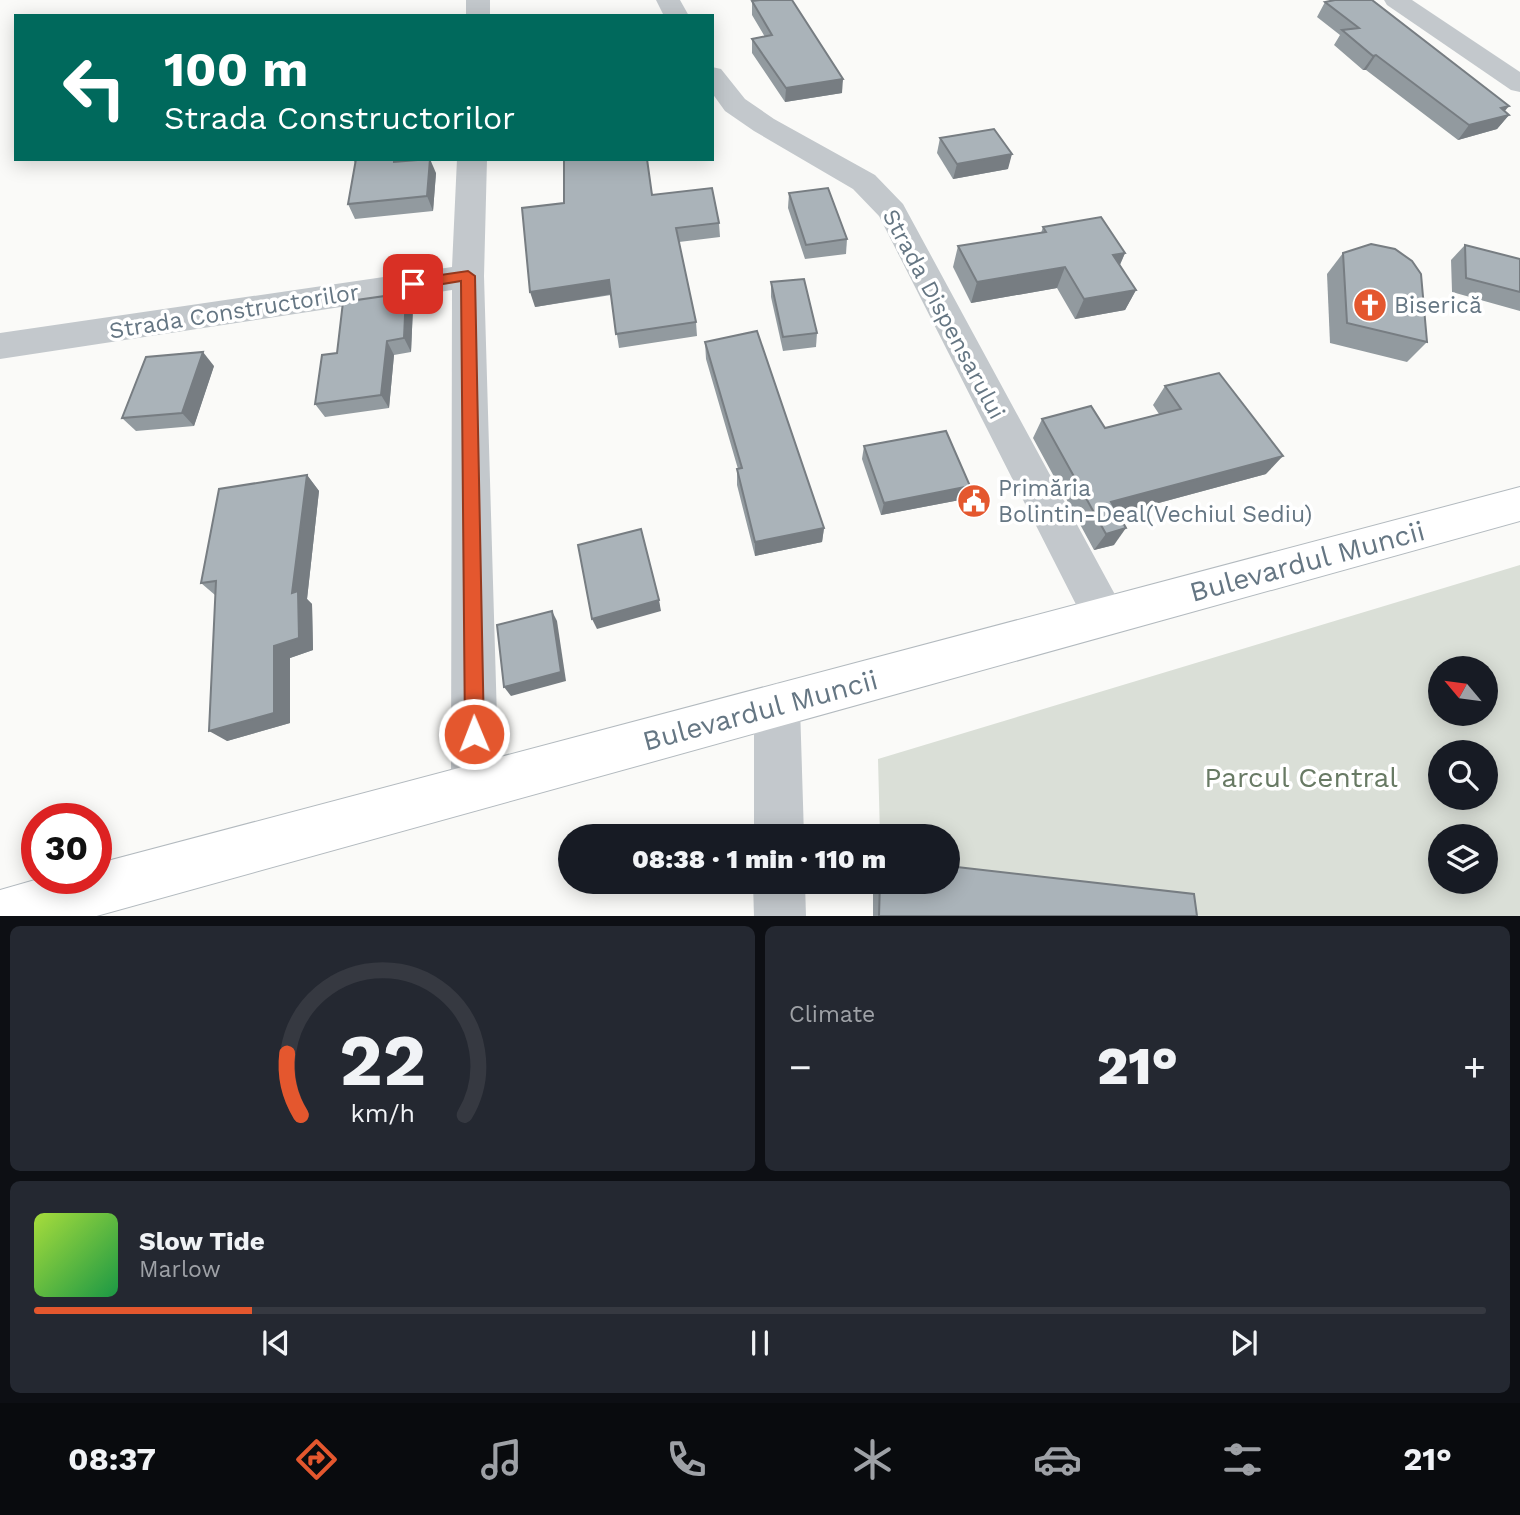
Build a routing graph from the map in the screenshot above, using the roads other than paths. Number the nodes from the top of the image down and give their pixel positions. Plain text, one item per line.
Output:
1 (1396, 0) edge
2 (714, 78) edge
3 (1520, 85) edge
4 (472, 161) edge
5 (468, 276) junction
6 (0, 346) edge
7 (1520, 503) edge
8 (1104, 617) junction
9 (777, 706) junction
10 (475, 787) junction
11 (779, 824) edge
12 (779, 894) edge
13 (0, 916) edge
14 (780, 916) edge

1 - 3 street
2 - 8 street, Strada Dispensarului
4 - 5 street
5 - 6 street, Strada Constructorilor
5 - 10 street
7 - 8 street, Bulevardul Muncii
8 - 9 street, Bulevardul Muncii
9 - 10 street, Bulevardul Muncii
9 - 11 street
10 - 13 street, Bulevardul Muncii
12 - 14 street

